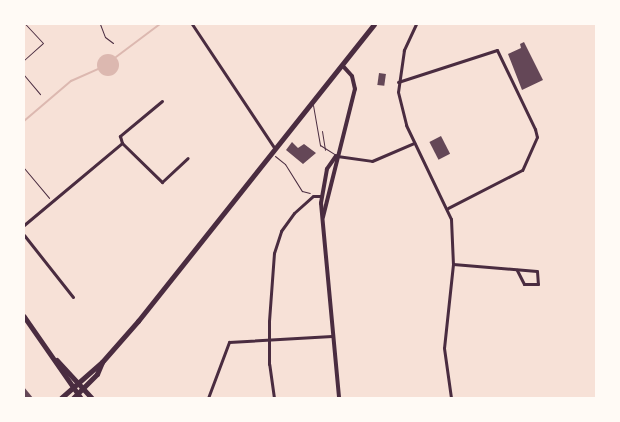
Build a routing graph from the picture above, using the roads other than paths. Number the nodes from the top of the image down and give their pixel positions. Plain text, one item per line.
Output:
1 (192, 24) edge
2 (374, 24) edge
3 (416, 24) edge
4 (342, 66) junction
5 (398, 82) junction
6 (162, 101) dead end
7 (314, 102) junction
8 (322, 131) dead end
9 (122, 143) junction
10 (414, 143) junction
11 (326, 151) junction
12 (274, 152) junction
13 (336, 156) junction
14 (188, 158) dead end
15 (321, 196) junction
16 (448, 208) junction
17 (322, 222) junction
18 (24, 225) edge
19 (24, 235) edge
20 (453, 264) junction
21 (517, 270) junction
22 (73, 296) dead end
23 (24, 316) edge
24 (332, 336) junction
25 (269, 337) junction
26 (56, 359) junction
27 (102, 362) junction
28 (78, 381) junction
29 (72, 387) junction
30 (84, 388) junction
31 (77, 397) edge
32 (61, 398) edge
33 (92, 398) edge
34 (208, 398) edge
35 (274, 398) edge
36 (339, 398) edge
37 (451, 398) edge

1 - 12 street
2 - 4 main road
3 - 5 street
4 - 7 main road
4 - 13 street
5 - 10 street
5 - 16 street
6 - 9 street
7 - 11 lane
7 - 12 main road
8 - 11 lane
9 - 14 street
9 - 18 street
10 - 13 street
10 - 16 street
11 - 13 lane
12 - 27 main road
13 - 15 street
13 - 17 street
15 - 17 street
15 - 25 street
16 - 20 street
17 - 24 street
19 - 22 street
20 - 21 street
20 - 37 street
21 - 21 street
23 - 26 main road
24 - 25 street
24 - 36 street
25 - 34 street
25 - 35 street
26 - 28 main road
26 - 29 main road
27 - 28 main road
27 - 30 main road
28 - 29 main road
28 - 30 main road
29 - 31 main road
29 - 32 main road
30 - 31 main road
30 - 33 main road

